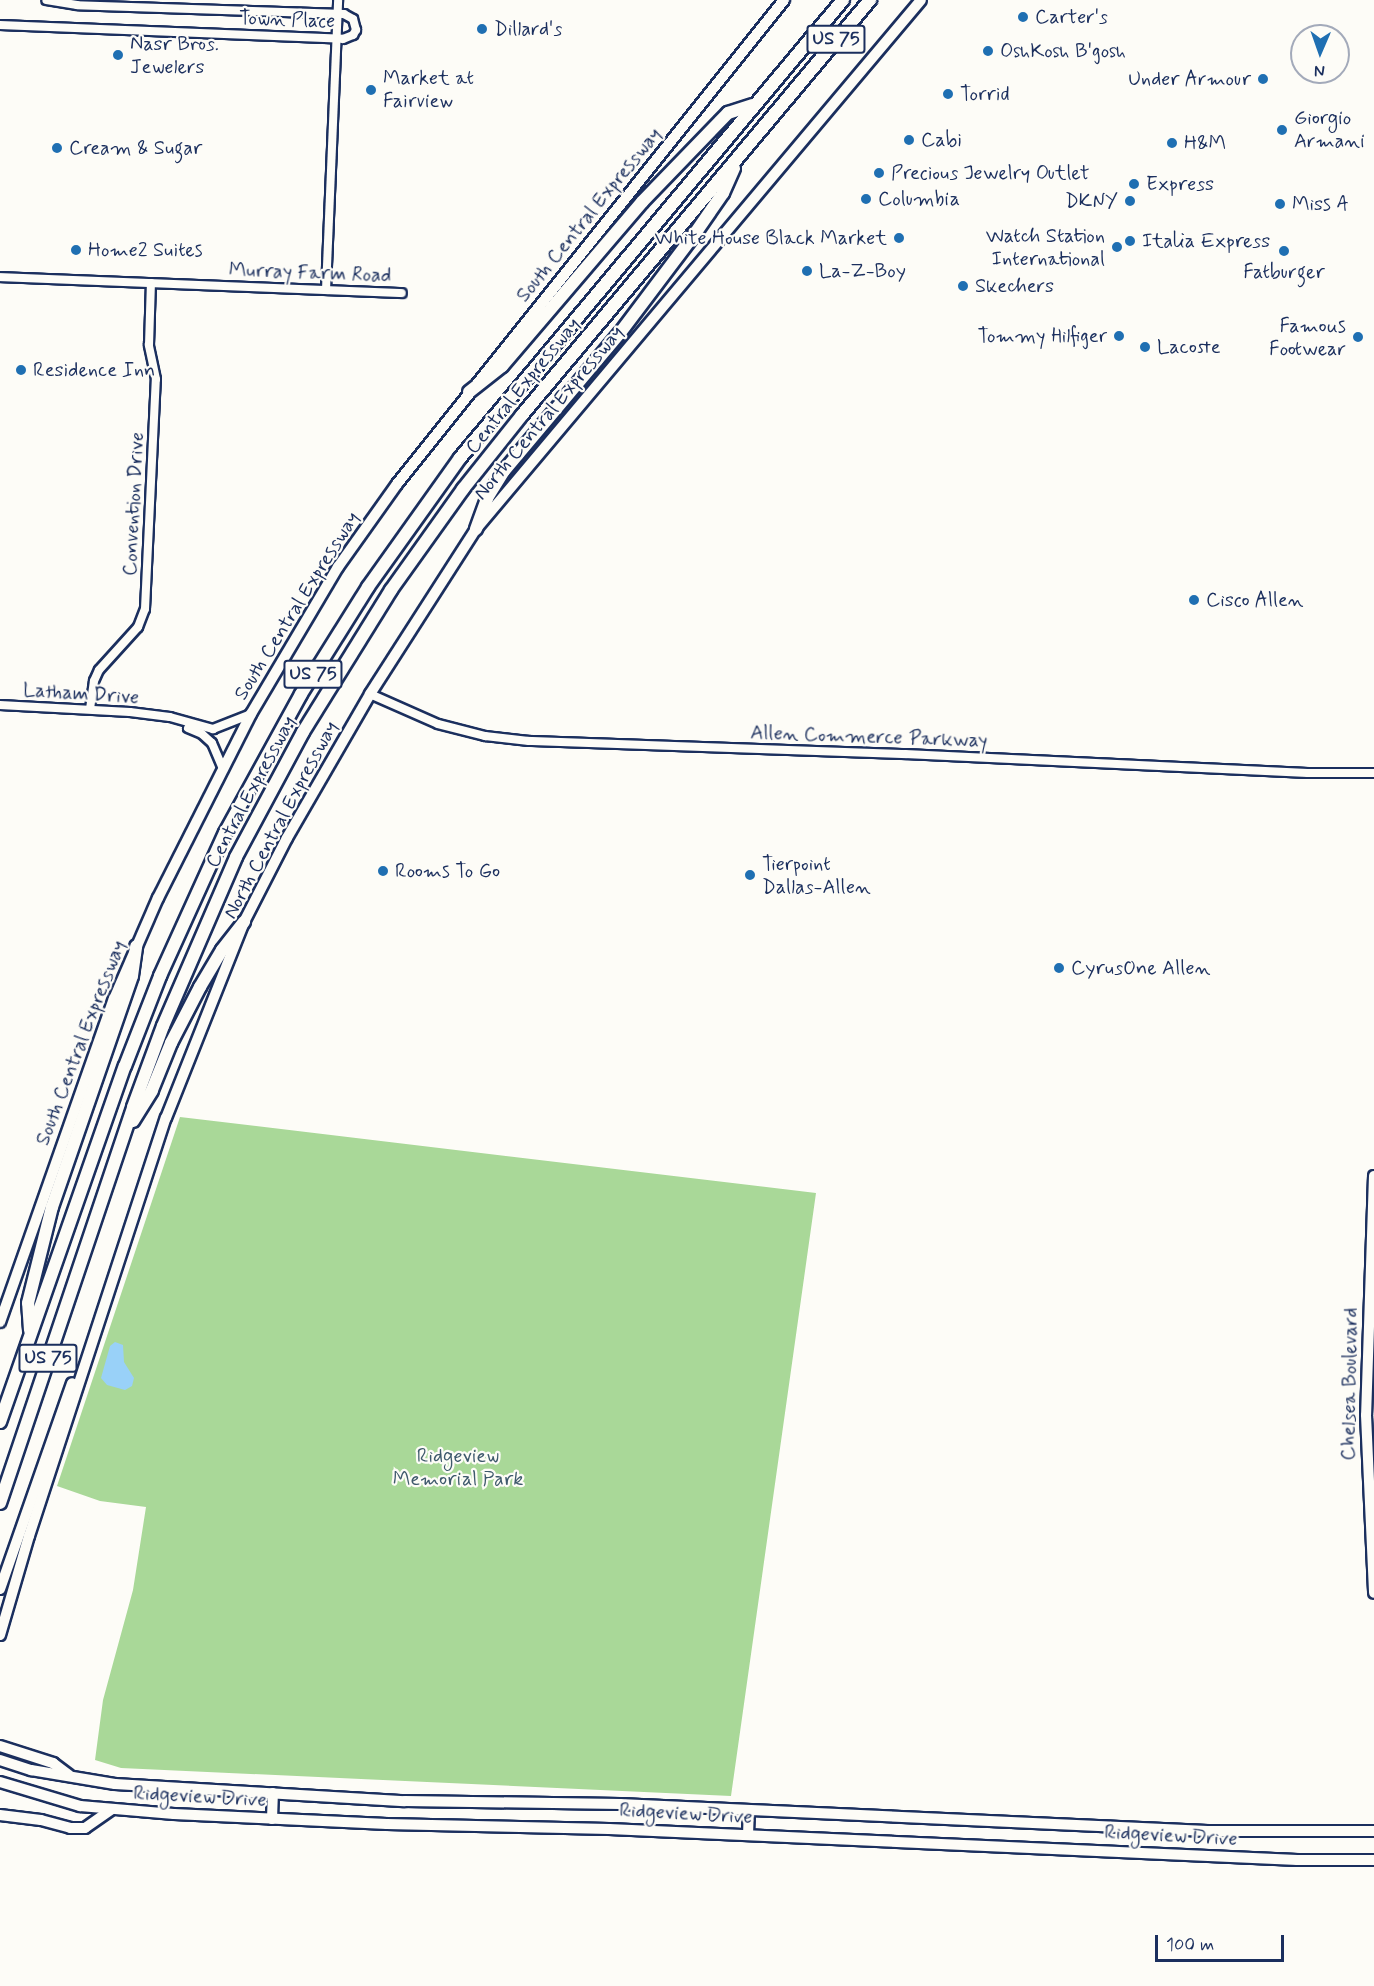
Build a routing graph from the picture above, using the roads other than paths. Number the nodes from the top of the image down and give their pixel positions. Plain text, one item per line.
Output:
1 (46, 0) edge
2 (338, 0) edge
3 (784, 0) edge
4 (843, 0) edge
5 (870, 0) edge
6 (921, 0) edge
7 (337, 14) junction
8 (0, 25) edge
9 (336, 39) junction
10 (754, 105) junction
11 (741, 152) junction
12 (0, 277) edge
13 (151, 283) junction
14 (326, 290) junction
15 (402, 293) dead end
16 (469, 392) junction
17 (476, 529) junction
18 (370, 694) junction
19 (0, 705) edge
20 (90, 709) junction
21 (251, 714) junction
22 (159, 717) junction
23 (222, 767) junction
24 (1374, 772) edge
25 (244, 922) junction
26 (136, 946) junction
27 (122, 1140) junction
28 (1374, 1176) edge
29 (1373, 1250) edge
30 (0, 1322) edge
31 (31, 1335) junction
32 (90, 1348) junction
33 (0, 1422) edge
34 (0, 1503) edge
35 (0, 1588) edge
36 (1374, 1593) edge
37 (0, 1635) edge
38 (0, 1746) edge
39 (0, 1760) edge
40 (74, 1778) junction
41 (0, 1782) edge
42 (273, 1793) junction
43 (111, 1810) junction
44 (749, 1810) junction
45 (0, 1815) edge
46 (272, 1819) junction
47 (1374, 1831) edge
48 (748, 1835) junction
49 (1374, 1860) edge

1 - 7 street, Town Place
2 - 7 street
3 - 16 main road, South Central Expressway
4 - 10 highway, Central Expressway / US 75
5 - 11 highway, Central Expressway / US 75
6 - 17 main road, North Central Expressway
7 - 9 street
7 - 9 street, Town Place
8 - 9 street, Town Place
9 - 14 street
10 - 16 highway
10 - 31 highway, Central Expressway / US 75
11 - 17 highway
11 - 27 highway, Central Expressway / US 75
12 - 13 street, Murray Farm Road
13 - 14 street, Murray Farm Road
13 - 20 street, Convention Drive
14 - 15 street, Murray Farm Road
16 - 21 main road, South Central Expressway
17 - 18 main road, North Central Expressway
18 - 24 street, Allen Commerce Parkway
18 - 25 main road, North Central Expressway
19 - 20 street, Latham Drive
20 - 22 street, Latham Drive
21 - 22 street, Latham Drive
21 - 23 main road, South Central Expressway
22 - 23 street, Latham Drive
23 - 26 main road, South Central Expressway
25 - 27 highway
25 - 32 main road, North Central Expressway
26 - 30 main road, South Central Expressway
26 - 31 highway
27 - 34 highway, Central Expressway / US 75
28 - 29 main road, Chelsea Boulevard
29 - 36 main road, Chelsea Boulevard
31 - 33 highway, Central Expressway / US 75
32 - 35 main road
32 - 37 main road, North Central Expressway
38 - 40 main road
39 - 40 main road, Ridgeview Drive
40 - 42 main road, Ridgeview Drive
41 - 43 main road, Ridgeview Drive
42 - 44 main road, Ridgeview Drive
42 - 46 main road
43 - 45 main road
43 - 46 main road, Ridgeview Drive
44 - 47 main road, Ridgeview Drive
44 - 48 main road
46 - 48 main road, Ridgeview Drive
48 - 49 main road, Ridgeview Drive

